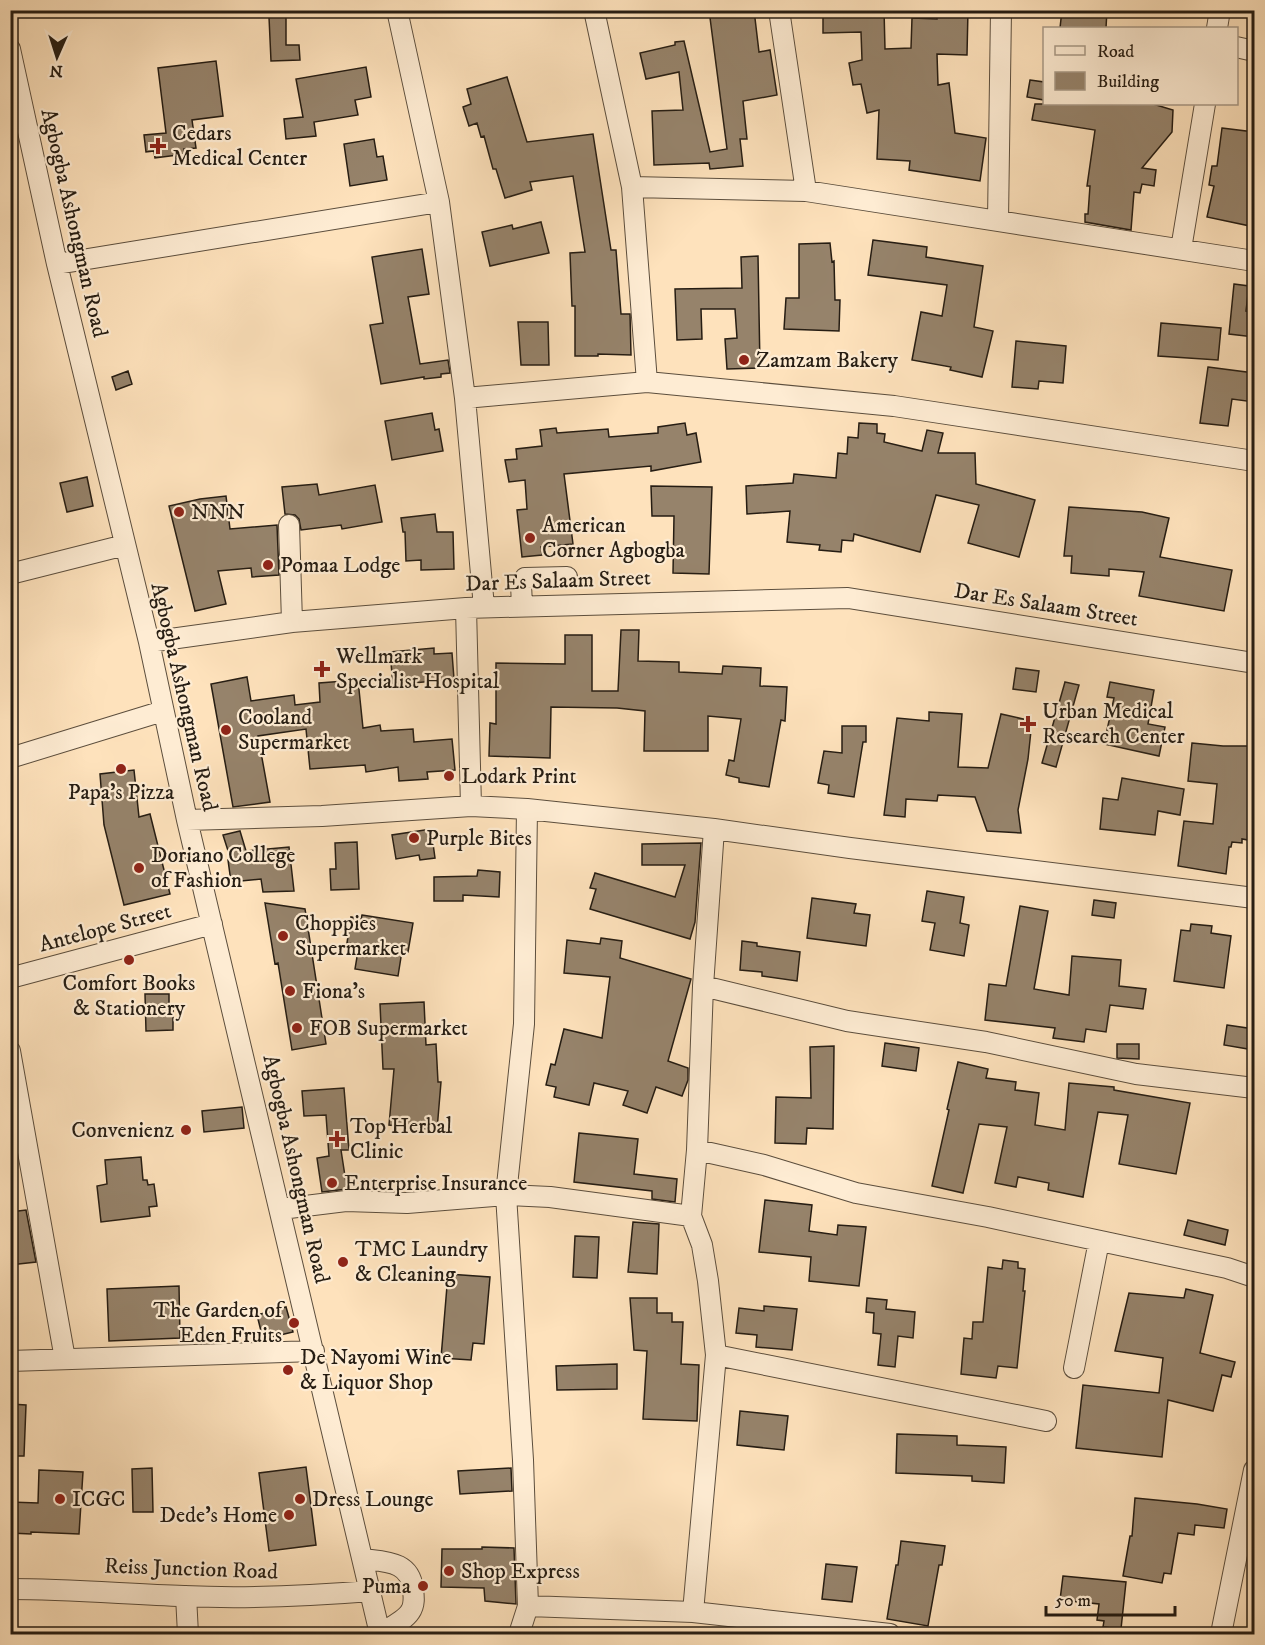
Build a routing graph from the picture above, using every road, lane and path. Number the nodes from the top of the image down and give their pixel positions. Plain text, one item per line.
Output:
1 (397, 10) edge
2 (594, 10) edge
3 (779, 10) edge
4 (1001, 10) edge
5 (1220, 10) edge
6 (1217, 27) edge
7 (1238, 47) edge
8 (10, 49) edge
9 (1254, 51) edge
10 (1205, 105) edge
11 (632, 187) junction
12 (806, 191) junction
13 (439, 202) junction
14 (998, 220) junction
15 (1181, 249) junction
16 (1254, 261) edge
17 (57, 264) junction
18 (647, 382) junction
19 (465, 398) junction
20 (1254, 461) edge
21 (289, 525) dead end
22 (125, 545) junction
23 (10, 574) edge
24 (567, 577) dead end
25 (522, 606) junction
26 (475, 607) junction
27 (292, 622) junction
28 (148, 642) junction
29 (1254, 663) edge
30 (163, 711) junction
31 (10, 758) edge
32 (471, 806) junction
33 (527, 809) junction
34 (187, 820) junction
35 (714, 829) junction
36 (1254, 898) edge
37 (212, 924) junction
38 (10, 978) edge
39 (703, 986) junction
40 (10, 1051) edge
41 (1254, 1088) edge
42 (697, 1150) junction
43 (506, 1195) junction
44 (281, 1209) junction
45 (691, 1216) junction
46 (1099, 1241) junction
47 (1254, 1277) edge
48 (314, 1351) junction
49 (716, 1355) junction
50 (65, 1359) junction
51 (10, 1361) edge
52 (1074, 1368) dead end
53 (1046, 1421) dead end
54 (1254, 1470) edge
55 (1252, 1502) edge
56 (363, 1559) junction
57 (10, 1589) edge
58 (371, 1591) junction
59 (186, 1596) junction
60 (528, 1606) junction
61 (693, 1612) junction
62 (380, 1634) edge
63 (188, 1635) edge
64 (519, 1635) edge
65 (890, 1635) edge
66 (1221, 1635) edge

1 - 13 street
2 - 11 street
3 - 12 street
4 - 14 street
5 - 6 street
7 - 9 street
8 - 17 street, Agbogba Ashongman Road
10 - 15 street
11 - 12 street
11 - 18 street
12 - 14 street
13 - 17 street
13 - 19 street
14 - 15 street
15 - 16 street
17 - 22 street, Agbogba Ashongman Road
18 - 19 street
18 - 20 street
19 - 26 street
21 - 27 street
22 - 23 street
22 - 28 street, Agbogba Ashongman Road
24 - 25 street
25 - 26 street, Dar Es Salaam Street
25 - 29 street, Dar Es Salaam Street
26 - 27 street, Dar Es Salaam Street
26 - 32 street
27 - 28 street, Dar Es Salaam Street
28 - 30 street, Agbogba Ashongman Road
30 - 31 street
30 - 34 street, Agbogba Ashongman Road
32 - 33 street
32 - 34 street
33 - 35 street
33 - 43 street
34 - 37 street, Agbogba Ashongman Road
35 - 36 street
35 - 39 street
37 - 38 street, Antelope Street
37 - 44 street, Agbogba Ashongman Road
39 - 41 street
39 - 42 street
40 - 50 street
42 - 45 street
42 - 46 street
43 - 44 street
43 - 45 street
43 - 60 street
44 - 48 street, Agbogba Ashongman Road
45 - 49 street
46 - 47 street
46 - 52 street
48 - 50 street
48 - 56 street, Agbogba Ashongman Road
49 - 53 street
49 - 61 street
50 - 51 street
54 - 55 street
55 - 66 street
56 - 58 street, Agbogba Ashongman Road
56 - 62 street
57 - 59 street, Reiss Junction Road
58 - 59 street, Reiss Junction Road
58 - 62 street, Agbogba Ashongman Road
59 - 63 street
60 - 61 street
60 - 64 street
61 - 65 street

